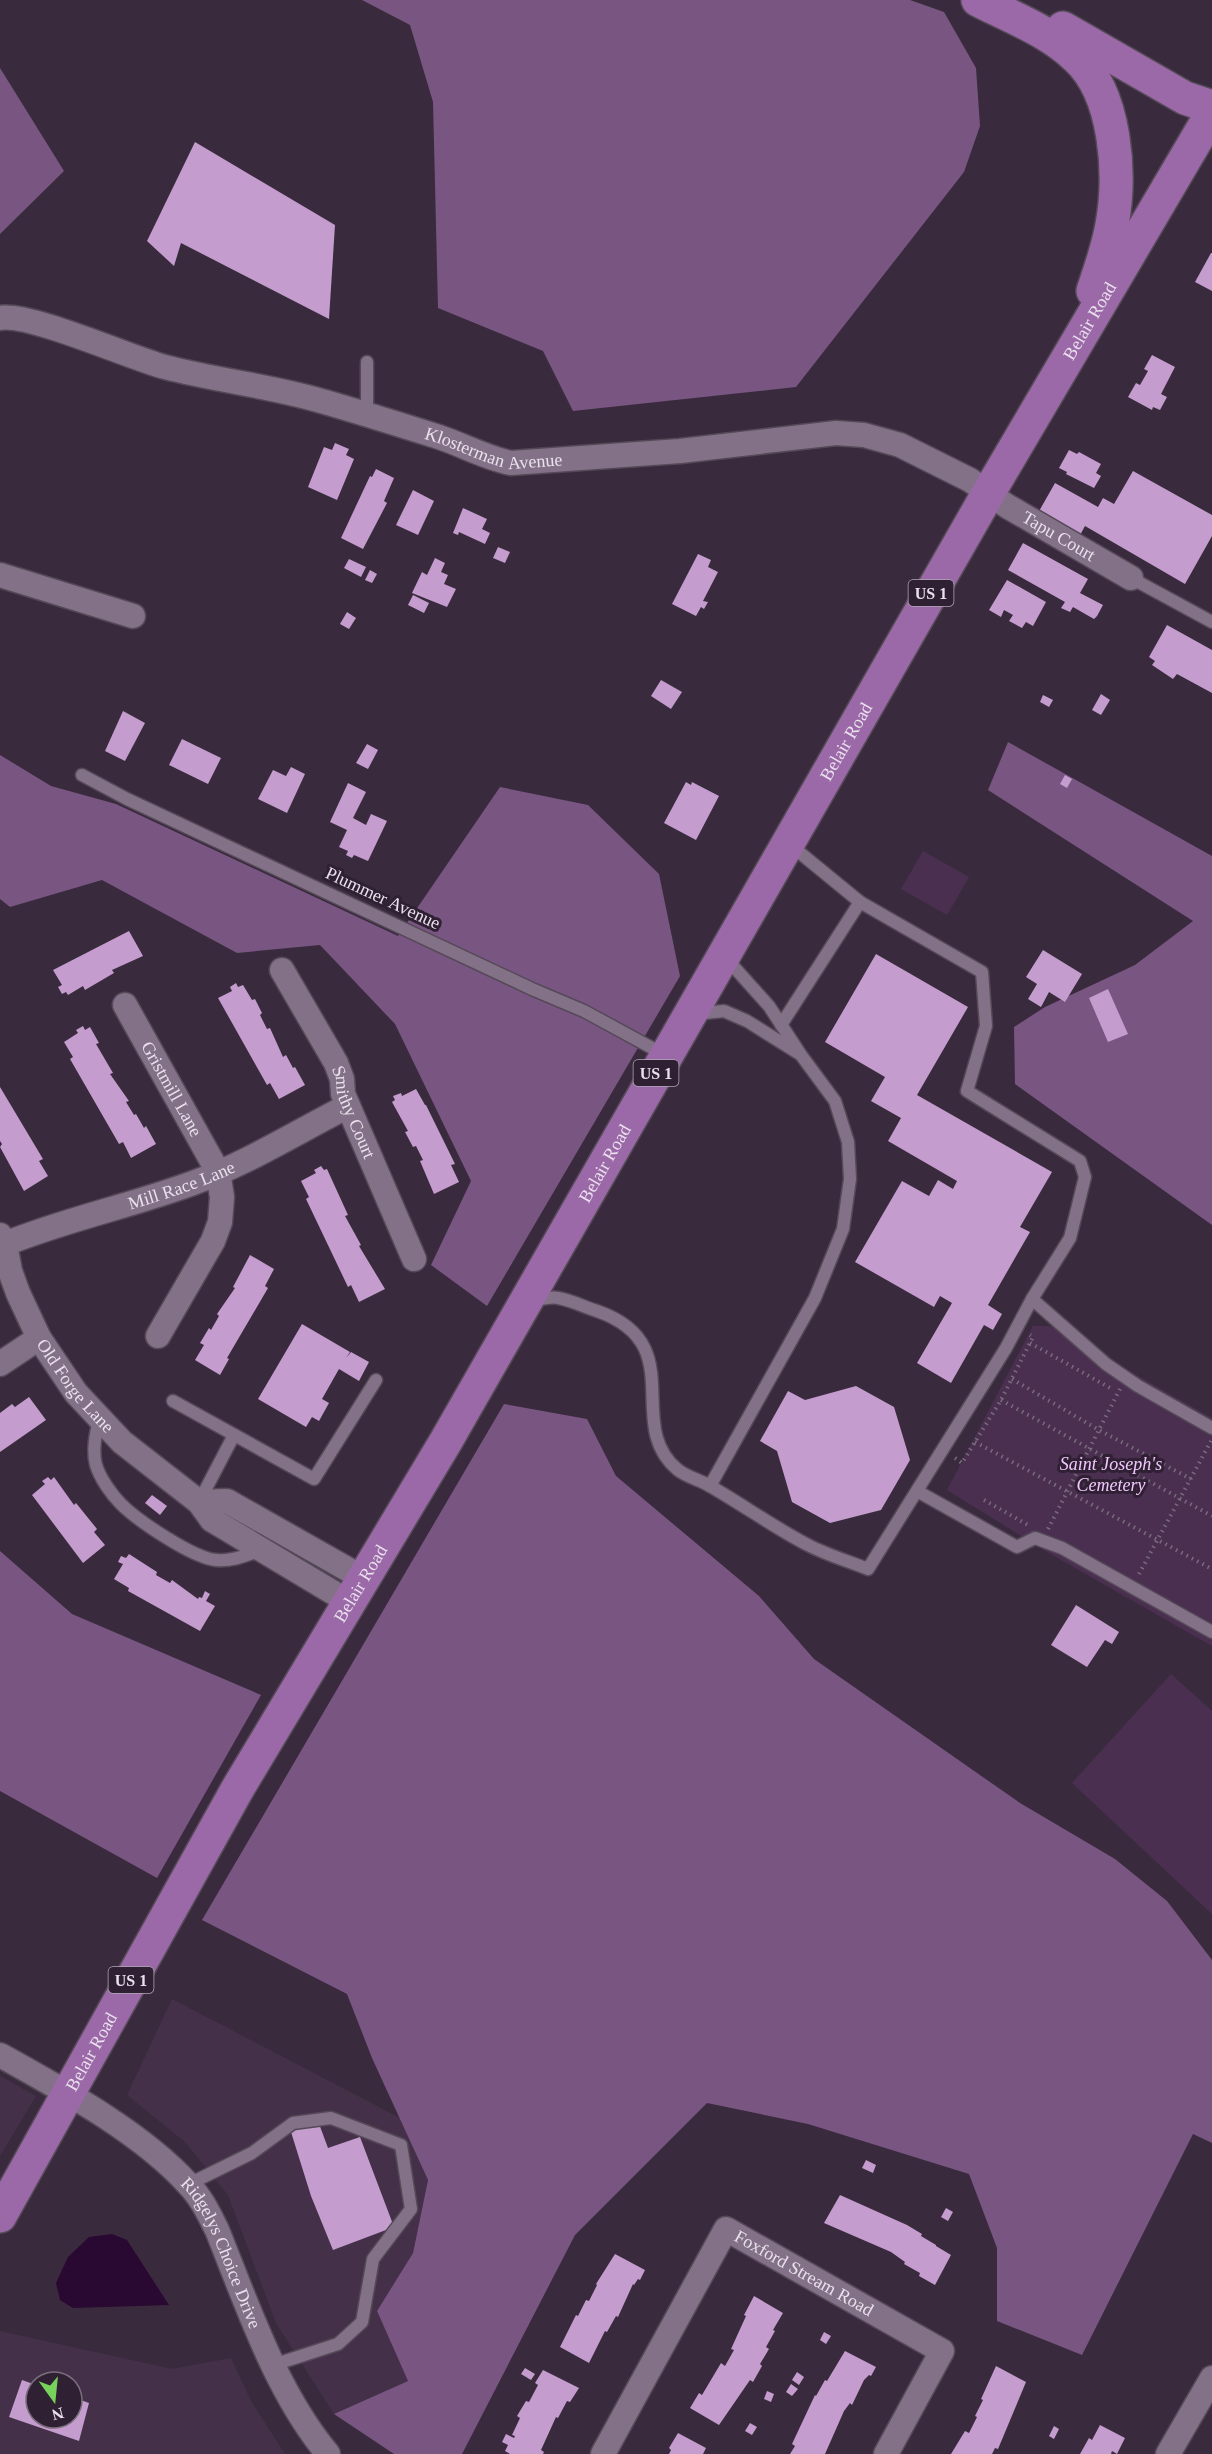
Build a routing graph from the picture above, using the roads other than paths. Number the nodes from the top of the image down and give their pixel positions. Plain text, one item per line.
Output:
1 (978, 0) edge
2 (1005, 0) edge
3 (1212, 107) edge
4 (1212, 113) edge
5 (0, 318) edge
6 (1077, 345) junction
7 (367, 362) dead end
8 (367, 415) junction
9 (989, 492) junction
10 (0, 576) edge
11 (1131, 578) joint
12 (133, 616) dead end
13 (1212, 621) edge
14 (82, 775) dead end
15 (787, 842) junction
16 (860, 902) junction
17 (723, 956) junction
18 (282, 970) dead end
19 (125, 1005) dead end
20 (690, 1014) junction
21 (782, 1025) junction
22 (801, 1054) junction
23 (666, 1056) junction
24 (348, 1106) junction
25 (218, 1172) junction
26 (3, 1239) edge
27 (414, 1259) dead end
28 (1032, 1299) junction
29 (524, 1302) junction
30 (158, 1336) dead end
31 (39, 1338) junction
32 (0, 1364) edge
33 (376, 1380) dead end
34 (173, 1401) dead end
35 (99, 1419) junction
36 (1212, 1428) edge
37 (234, 1436) junction
38 (710, 1486) junction
39 (917, 1491) junction
40 (199, 1502) junction
41 (262, 1550) junction
42 (356, 1590) junction
43 (1212, 1632) edge
44 (0, 2055) edge
45 (68, 2093) junction
46 (189, 2184) junction
47 (0, 2216) edge
48 (273, 2365) junction
49 (1212, 2378) edge
50 (328, 2454) edge
51 (603, 2454) edge
52 (886, 2454) edge
53 (1168, 2454) edge

1 - 6 highway
2 - 3 highway
4 - 6 highway, Belair Road / US 1
5 - 8 street, Klosterman Avenue
6 - 9 highway, Belair Road / US 1
7 - 8 lane
8 - 9 street, Klosterman Avenue
9 - 11 street, Tapu Court
9 - 15 highway, Belair Road / US 1
10 - 12 street
11 - 13 lane
14 - 23 lane, Plummer Avenue
15 - 16 lane
15 - 17 highway, Belair Road / US 1
16 - 21 lane
16 - 28 lane
17 - 20 highway, Belair Road / US 1
17 - 21 lane
18 - 24 street, Smithy Court
19 - 25 street, Gristmill Lane
20 - 22 lane
20 - 23 highway, Belair Road / US 1
21 - 22 lane
22 - 38 lane
23 - 29 highway, Belair Road / US 1
24 - 25 street, Mill Race Lane
24 - 27 street, Smithy Court
25 - 26 street, Mill Race Lane
25 - 30 street
26 - 31 street, Old Forge Lane
28 - 36 lane
28 - 39 lane
29 - 38 lane
29 - 42 highway, Belair Road / US 1
31 - 32 street
31 - 35 street, Old Forge Lane
33 - 37 lane
34 - 37 lane
35 - 40 street, Old Forge Lane
35 - 41 lane
37 - 40 lane
38 - 39 lane
39 - 43 lane
40 - 41 street, Old Forge Lane
40 - 42 street
41 - 42 street, Old Forge Lane
42 - 45 highway, Belair Road / US 1
44 - 45 street, Ridgelys Choice Drive
45 - 46 street, Ridgelys Choice Drive
45 - 47 highway, Belair Road / US 1
46 - 48 street, Ridgelys Choice Drive
46 - 48 lane
48 - 50 street, Ridgelys Choice Drive
49 - 53 street
51 - 52 street, Foxford Stream Road

